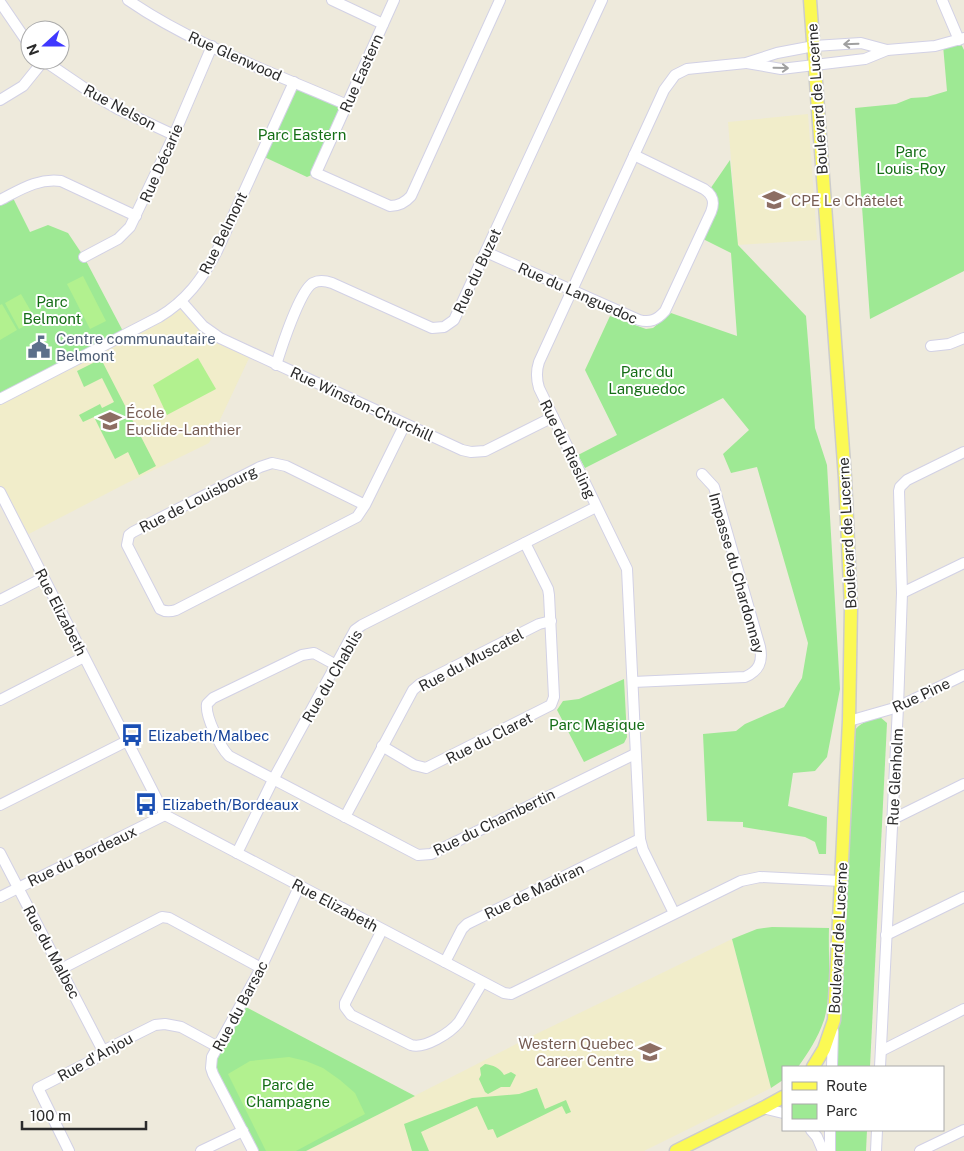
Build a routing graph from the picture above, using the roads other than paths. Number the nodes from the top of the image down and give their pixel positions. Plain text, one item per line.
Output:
1 (128, 0) edge
2 (332, 0) edge
3 (394, 0) edge
4 (500, 0) edge
5 (602, 0) edge
6 (810, 0) edge
7 (942, 0) edge
8 (0, 2) edge
9 (383, 24) junction
10 (20, 31) edge
11 (962, 39) edge
12 (212, 46) junction
13 (814, 46) junction
14 (888, 50) junction
15 (746, 63) junction
16 (815, 64) junction
17 (36, 70) edge
18 (57, 70) edge
19 (294, 82) junction
20 (0, 100) edge
21 (347, 105) junction
22 (174, 134) junction
23 (634, 155) junction
24 (0, 200) edge
25 (136, 216) junction
26 (486, 252) junction
27 (84, 257) dead end
28 (572, 291) junction
29 (181, 301) junction
30 (964, 338) edge
31 (931, 346) dead end
32 (276, 365) junction
33 (0, 398) edge
34 (553, 417) junction
35 (405, 424) junction
36 (964, 452) edge
37 (702, 474) dead end
38 (0, 492) edge
39 (365, 505) junction
40 (596, 507) junction
41 (526, 543) junction
42 (964, 563) edge
43 (43, 578) junction
44 (902, 593) junction
45 (0, 600) edge
46 (551, 621) junction
47 (84, 657) junction
48 (336, 665) junction
49 (964, 675) edge
50 (633, 682) junction
51 (0, 700) edge
52 (898, 707) junction
53 (849, 721) junction
54 (127, 742) junction
55 (382, 746) junction
56 (635, 754) junction
57 (274, 778) junction
58 (964, 784) edge
59 (0, 806) edge
60 (165, 815) junction
61 (345, 817) junction
62 (893, 819) junction
63 (640, 839) junction
64 (0, 852) edge
65 (236, 853) junction
66 (841, 881) junction
67 (299, 887) junction
68 (18, 888) junction
69 (0, 897) edge
70 (964, 897) edge
71 (674, 913) junction
72 (382, 930) junction
73 (886, 935) junction
74 (444, 962) junction
75 (261, 968) junction
76 (61, 969) junction
77 (482, 983) junction
78 (964, 1009) edge
79 (834, 1020) junction
80 (218, 1047) junction
81 (103, 1051) junction
82 (881, 1051) junction
83 (813, 1066) edge
84 (832, 1066) edge
85 (880, 1066) edge
86 (782, 1097) edge
87 (763, 1108) junction
88 (782, 1113) edge
89 (243, 1130) junction
90 (964, 1130) edge
91 (812, 1131) edge
92 (830, 1131) edge
93 (877, 1131) edge
94 (69, 1151) edge
95 (201, 1151) edge
96 (253, 1151) edge
97 (676, 1151) edge
98 (823, 1151) edge
99 (830, 1151) edge
100 (876, 1151) edge
101 (920, 1151) edge

1 - 12 street, Rue Glenwood
2 - 9 street
3 - 9 street, Rue Eastern
4 - 21 street, Rue Eastern
5 - 26 street, Rue du Buzet
6 - 13 main road, Boulevard de Lucerne
7 - 11 street
8 - 10 street
9 - 21 street, Rue Eastern
11 - 14 street
12 - 19 street, Rue Glenwood
12 - 22 street, Rue Décarie
14 -> 13 street, Rue du Riesling
13 - 15 street, Rue du Riesling
13 - 16 main road, Boulevard de Lucerne
14 - 16 street, Rue du Riesling
15 -> 16 street, Rue du Riesling
15 - 23 street, Rue du Riesling
16 - 53 main road, Boulevard de Lucerne
17 - 20 street
18 - 22 street, Rue Nelson
19 - 21 street, Rue Glenwood
19 - 29 street, Rue Belmont
22 - 25 street, Rue Décarie
23 - 28 street, Rue du Riesling
23 - 28 street, Rue du Languedoc
24 - 25 street
25 - 27 street, Rue Décarie
26 - 28 street, Rue du Languedoc
26 - 32 street, Rue du Buzet
28 - 34 street, Rue du Riesling
29 - 32 street, Rue Winston-Churchill
29 - 33 street, Rue Belmont
30 - 31 street
32 - 35 street, Rue Winston-Churchill
34 - 35 street, Rue Winston-Churchill
34 - 40 street, Rue du Riesling
35 - 39 street, Rue de Louisbourg
36 - 44 street, Rue Glenholm
37 - 50 street, Impasse du Chardonnay
38 - 43 street, Rue Elizabeth
39 - 39 street, Rue de Louisbourg
40 - 41 street, Rue du Chablis
40 - 50 street, Rue du Riesling
41 - 46 street, Rue du Claret
41 - 48 street, Rue du Chablis
42 - 44 street
43 - 45 street
43 - 47 street, Rue Elizabeth
44 - 52 street, Rue Glenholm
46 - 55 street, Rue du Muscatel
46 - 55 street, Rue du Claret
47 - 51 street
47 - 54 street, Rue Elizabeth
48 - 57 street, Rue du Chablis
48 - 57 street, Rue du Chambertin
49 - 52 street, Rue Pine
50 - 56 street, Rue du Riesling
52 - 53 street, Rue Pine
52 - 62 street, Rue Glenholm
53 - 66 main road, Boulevard de Lucerne
54 - 59 street
54 - 60 street, Rue Elizabeth
55 - 61 street, Rue du Muscatel
56 - 61 street, Rue du Chambertin
56 - 63 street, Rue du Riesling
57 - 61 street, Rue du Chambertin
57 - 65 street, Rue du Chablis
58 - 62 street
60 - 65 street, Rue Elizabeth
60 - 68 street, Rue du Bordeaux
62 - 73 street, Rue Glenholm
63 - 71 street, Rue du Riesling
63 - 74 street, Rue de Madiran
64 - 68 street, Rue du Malbec
65 - 67 street, Rue Elizabeth
66 - 71 street, Rue Elizabeth
66 - 79 main road, Boulevard de Lucerne
67 - 72 street, Rue Elizabeth
67 - 75 street, Rue du Barsac
68 - 69 street, Rue du Bordeaux
68 - 76 street, Rue du Malbec
70 - 73 street
71 - 77 street, Rue Elizabeth
72 - 74 street, Rue Elizabeth
72 - 77 street
73 - 82 street, Rue Glenholm
74 - 77 street, Rue Elizabeth
75 - 76 street
75 - 80 street, Rue du Barsac
76 - 81 street, Rue du Malbec
78 - 82 street
79 - 83 main road
79 - 84 street, Boulevard de Lucerne
80 - 81 street, Rue d'Anjou
80 - 89 street, Rue du Barsac
81 - 94 street, Rue d'Anjou
82 - 85 street, Rue Glenholm
86 - 87 main road
87 - 88 street
87 - 97 main road
89 - 95 street
89 - 96 street, Rue du Barsac
90 - 101 street
91 - 98 street
92 - 99 street
93 - 100 street

